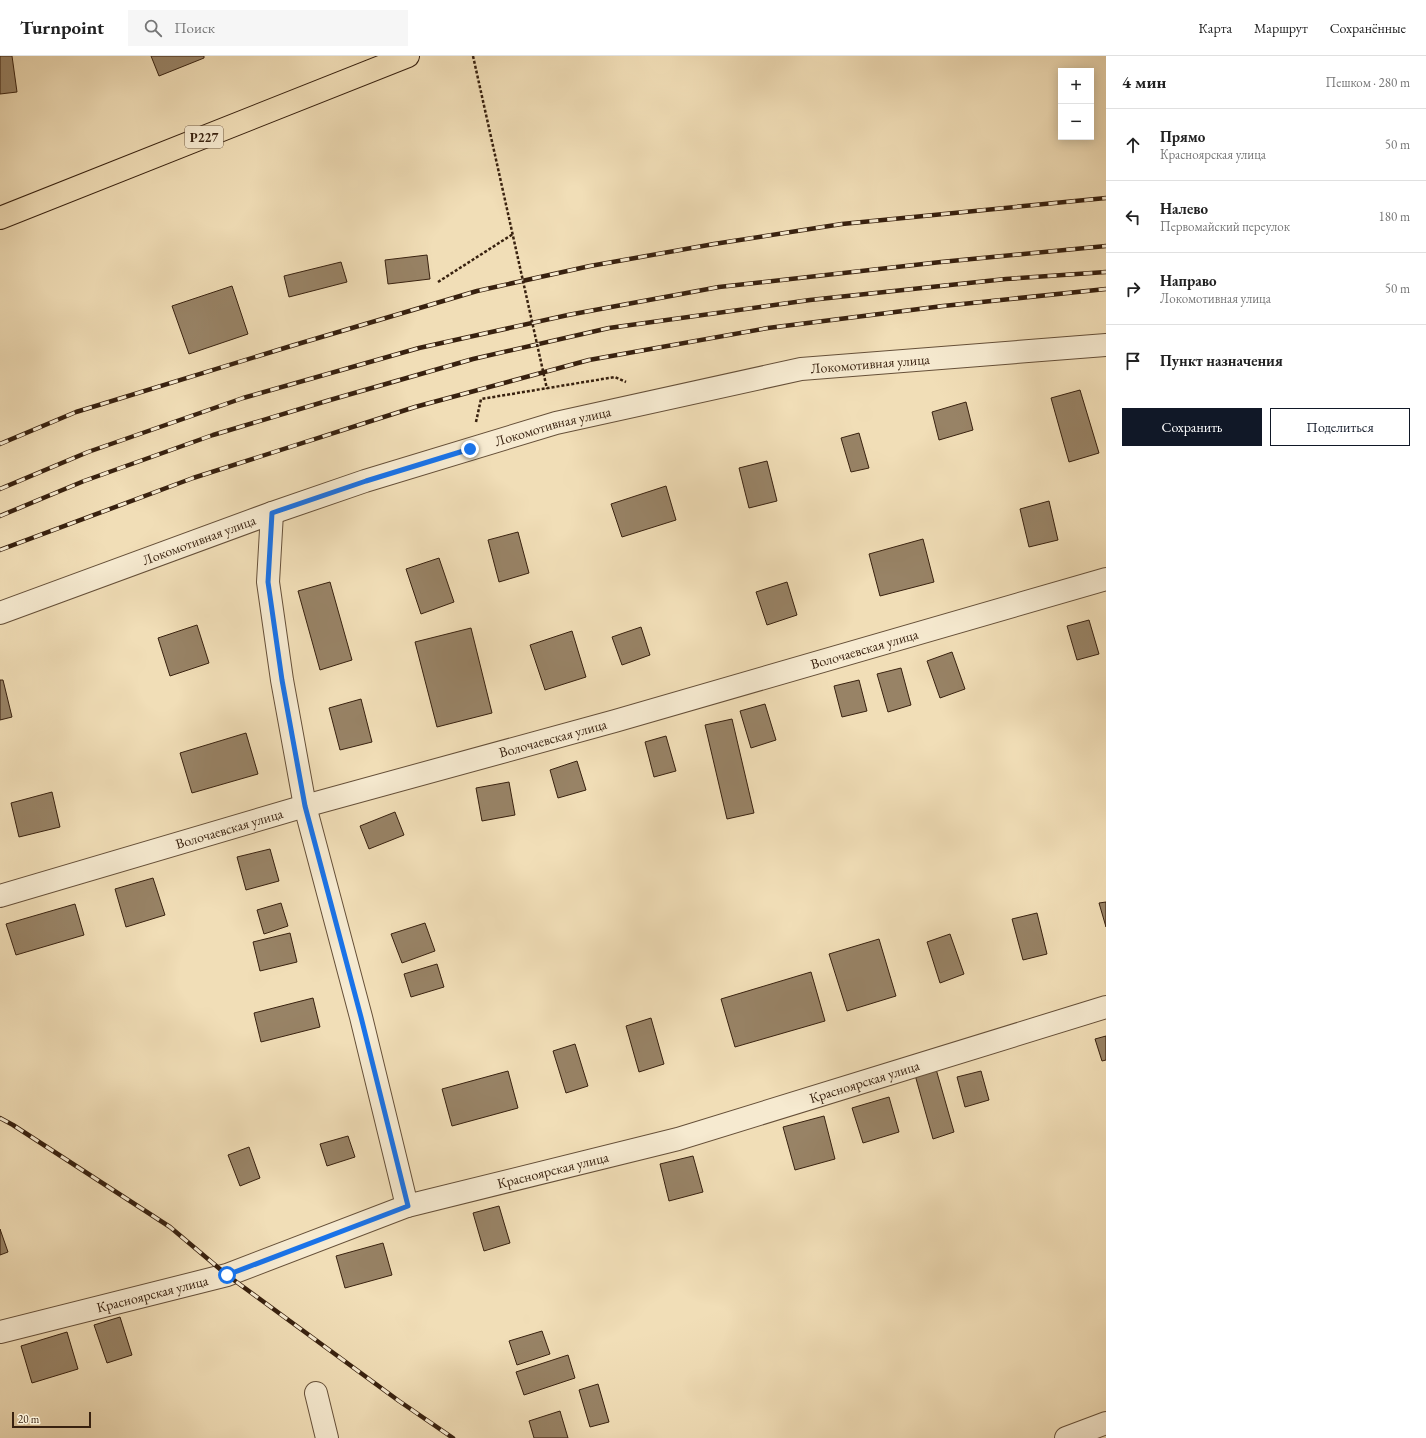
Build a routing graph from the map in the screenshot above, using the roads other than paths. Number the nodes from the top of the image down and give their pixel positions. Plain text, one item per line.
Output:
1 (408, 56) edge
2 (0, 218) edge
3 (1106, 345) edge
4 (272, 513) junction
5 (1106, 580) edge
6 (0, 613) edge
7 (305, 806) junction
8 (0, 896) edge
9 (1106, 1007) edge
10 (408, 1206) junction
11 (0, 1332) edge
12 (316, 1393) dead end
13 (1106, 1423) edge
14 (327, 1438) edge
15 (1066, 1438) edge

1 - 2 main road, Р227
3 - 4 street, Локомотивная улица
4 - 6 street, Локомотивная улица
4 - 7 street
5 - 7 street, Волочаевская улица
7 - 8 street, Волочаевская улица
7 - 10 street
9 - 10 street, Красноярская улица
10 - 11 street, Красноярская улица
12 - 14 street
13 - 15 street

